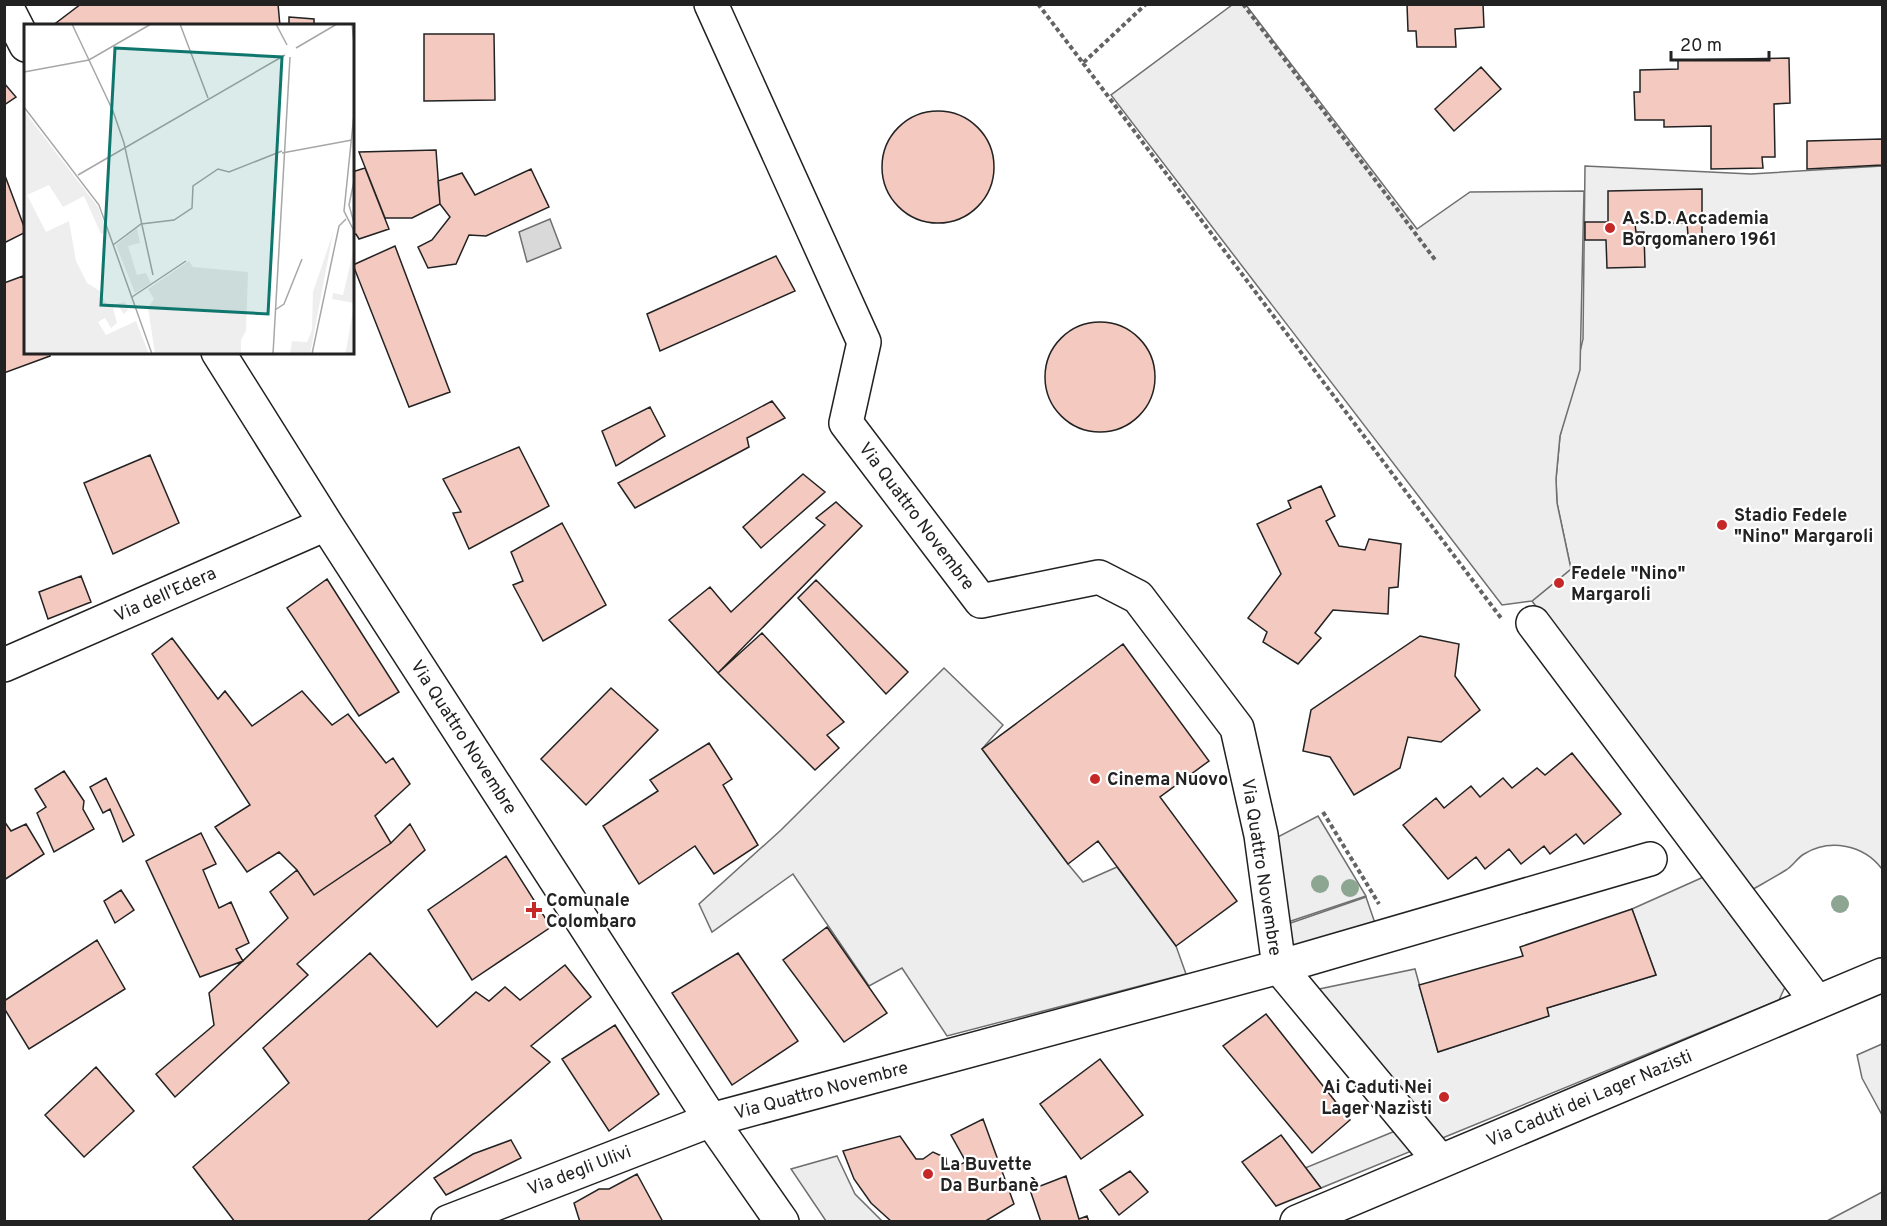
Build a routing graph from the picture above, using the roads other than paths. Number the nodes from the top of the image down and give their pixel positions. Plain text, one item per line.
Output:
1 (5, 4) edge
2 (711, 4) edge
3 (24, 41) edge
4 (219, 354) edge
5 (326, 524) junction
6 (1519, 622) road end
7 (4, 665) edge
8 (1650, 859) dead end
9 (1279, 967) junction
10 (1882, 975) edge
11 (1817, 1002) junction
12 (711, 1120) junction
13 (1440, 1161) junction
14 (448, 1221) edge
15 (782, 1221) edge
16 (1296, 1221) edge

1 - 3 street
2 - 9 street, Via Quattro Novembre
4 - 5 street, Via Quattro Novembre
5 - 7 street, Via dell'Edera
5 - 12 street, Via Quattro Novembre
6 - 11 street
8 - 9 street, Via Quattro Novembre
9 - 12 street, Via Quattro Novembre
9 - 13 street, Via Quattro Novembre
10 - 11 street, Via Caduti dei Lager Nazisti
11 - 13 street, Via Caduti dei Lager Nazisti
12 - 14 street, Via degli Ulivi
12 - 15 street, Via Quattro Novembre
13 - 16 street, Via Caduti dei Lager Nazisti

